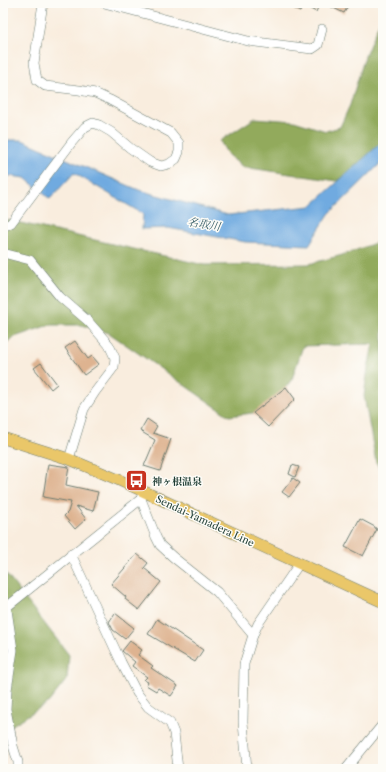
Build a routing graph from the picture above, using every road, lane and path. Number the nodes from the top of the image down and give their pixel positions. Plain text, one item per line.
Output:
1 (43, 3) edge
2 (104, 3) edge
3 (322, 30) dead end
4 (3, 227) edge
5 (3, 253) edge
6 (3, 438) edge
7 (69, 459) junction
8 (142, 496) junction
9 (72, 554) junction
10 (299, 564) junction
11 (383, 602) edge
12 (253, 635) junction
13 (383, 724) edge
14 (18, 769) edge
15 (178, 769) edge
16 (247, 769) edge
17 (346, 769) edge

1 - 4 street
2 - 3 street
5 - 7 street
6 - 7 main road, Sendai-Yamadera Line
7 - 8 main road, Sendai-Yamadera Line
8 - 9 street
8 - 10 main road, Sendai-Yamadera Line
8 - 12 street
9 - 14 street
9 - 15 street
10 - 11 main road, Sendai-Yamadera Line
10 - 12 street
12 - 16 street
13 - 17 street

